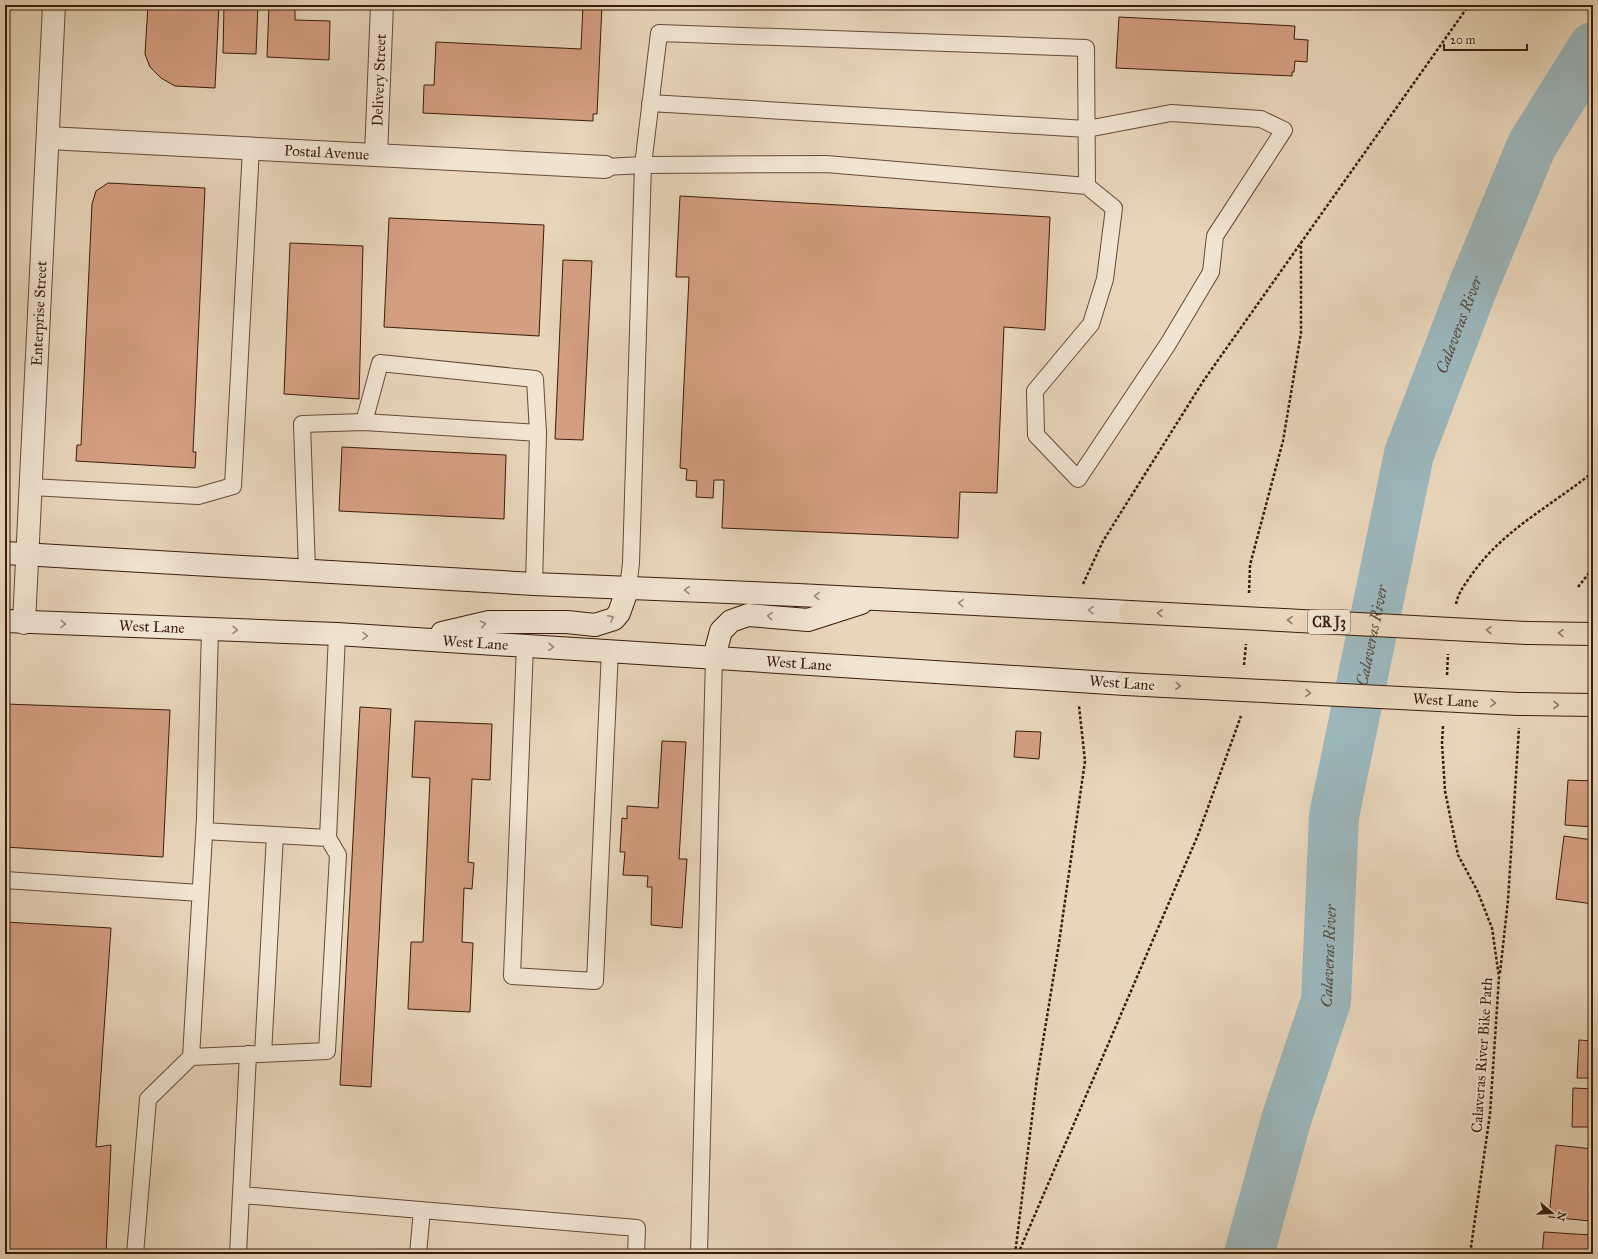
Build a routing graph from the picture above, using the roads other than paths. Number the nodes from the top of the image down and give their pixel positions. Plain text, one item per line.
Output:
1 (54, 5) edge
2 (382, 5) edge
3 (650, 103) junction
4 (1086, 129) junction
5 (48, 138) junction
6 (250, 148) junction
7 (376, 155) junction
8 (643, 165) junction
9 (605, 167) joint
10 (1087, 186) junction
11 (364, 422) junction
12 (538, 433) junction
13 (31, 487) junction
14 (5, 553) edge
15 (28, 554) junction
16 (307, 570) junction
17 (534, 584) junction
18 (628, 588) junction
19 (875, 598) junction
20 (15, 622) edge
21 (210, 630) junction
22 (336, 634) junction
23 (1593, 634) edge
24 (417, 639) junction
25 (525, 645) junction
26 (610, 650) junction
27 (714, 657) junction
28 (1593, 705) edge
29 (204, 831) junction
30 (275, 835) junction
31 (328, 838) junction
32 (5, 880) edge
33 (200, 893) junction
34 (256, 1054) junction
35 (190, 1057) junction
36 (241, 1195) junction
37 (422, 1210) junction
38 (135, 1254) edge
39 (238, 1254) edge
40 (418, 1254) edge
41 (636, 1254) edge
42 (699, 1254) edge

1 - 5 main road, Enterprise Street
2 - 7 main road, Delivery Street
3 - 4 lane
3 - 4 lane
3 - 8 lane
4 - 10 lane
4 - 10 lane
5 - 6 main road, Postal Avenue
5 - 13 main road, Enterprise Street
6 - 7 main road, Postal Avenue
6 - 13 lane
7 - 9 main road, Postal Avenue
8 - 9 lane
8 - 10 lane
8 - 18 lane
11 - 12 lane
11 - 12 lane
11 - 16 lane
12 - 17 lane
13 - 15 main road, Enterprise Street
14 - 15 main road, CR J3
15 - 16 main road, CR J3
15 - 20 main road, Enterprise Street
16 - 17 main road, CR J3
17 - 18 main road, CR J3
19 -> 18 main road, CR J3
24 -> 18 main road
23 -> 19 main road, CR J3, bridge
19 -> 27 main road
20 -> 21 main road, West Lane
21 -> 22 main road, West Lane
21 - 29 lane
22 -> 24 main road, West Lane
22 - 31 lane
24 - 25 main road, West Lane
25 -> 26 main road, West Lane
25 - 26 lane
26 - 27 main road, West Lane
27 -> 28 main road, West Lane, bridge
27 - 42 lane
29 - 30 lane
29 - 33 lane
30 - 31 lane
30 - 34 lane
31 - 34 lane
32 - 33 lane
33 - 35 lane
34 - 35 lane
34 - 36 lane
35 - 38 lane
36 - 37 lane
36 - 39 lane
37 - 40 lane
37 - 41 lane

